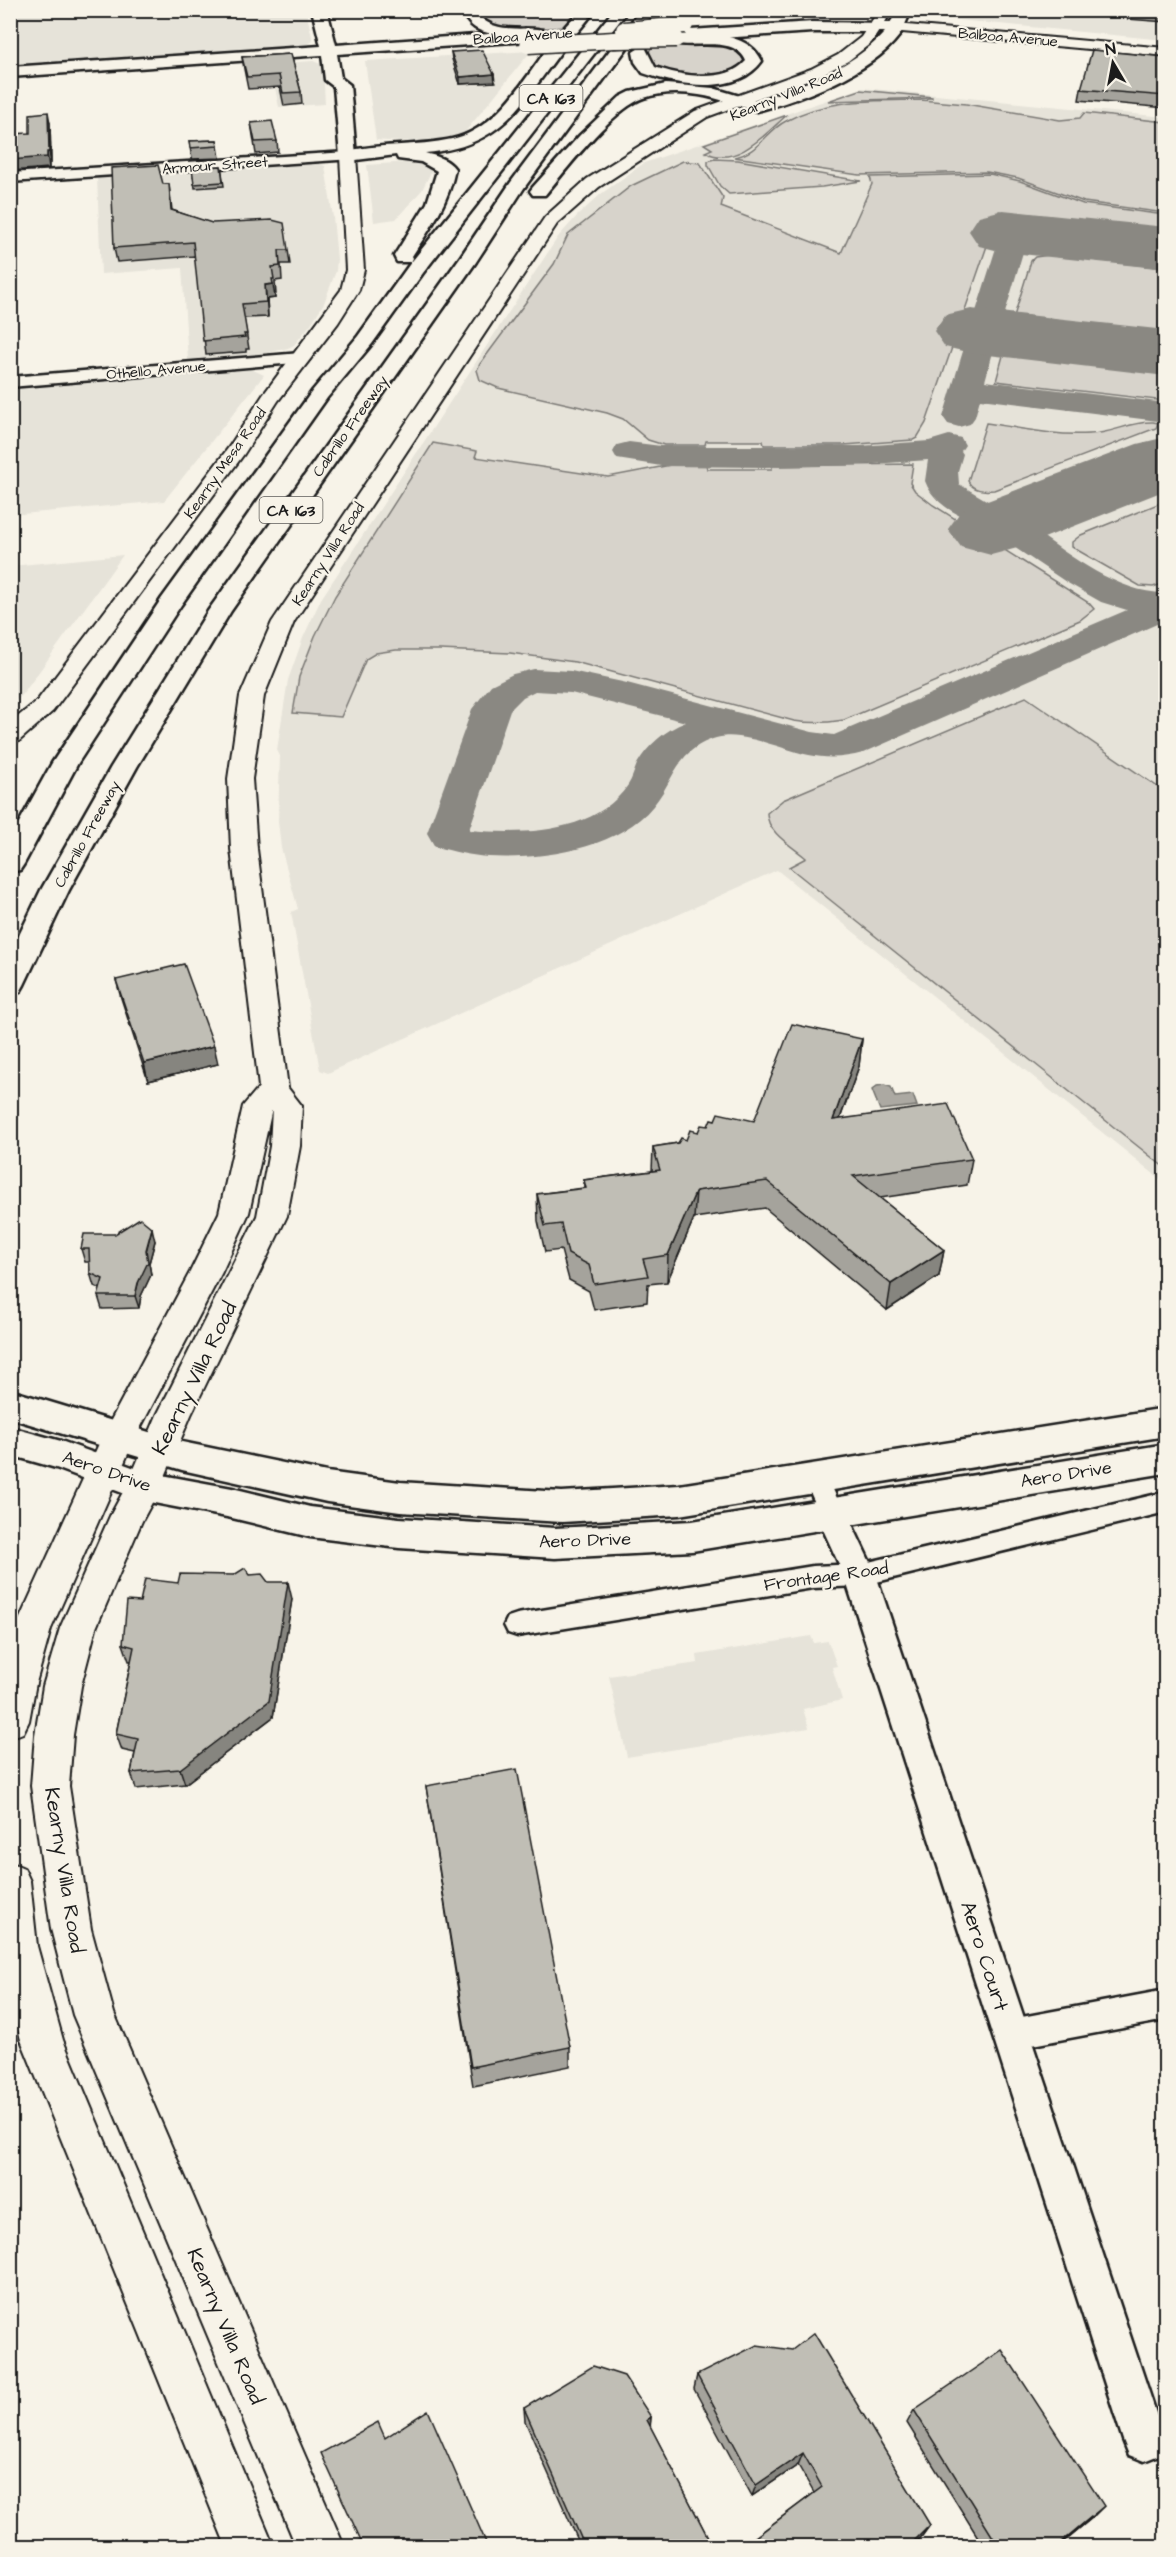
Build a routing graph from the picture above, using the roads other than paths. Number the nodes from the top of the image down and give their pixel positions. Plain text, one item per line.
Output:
1 (319, 10) edge
2 (472, 10) edge
3 (577, 10) edge
4 (588, 10) edge
5 (619, 10) edge
6 (648, 10) edge
7 (672, 10) edge
8 (873, 15) edge
9 (899, 20) edge
10 (566, 34) junction
11 (679, 34) junction
12 (544, 35) junction
13 (1010, 37) junction
14 (1069, 37) junction
15 (1166, 46) edge
16 (330, 52) junction
17 (641, 52) junction
18 (1166, 52) edge
19 (347, 53) junction
20 (628, 68) dead end
21 (10, 72) edge
22 (670, 78) junction
23 (342, 86) junction
24 (609, 93) dead end
25 (517, 98) junction
26 (717, 101) junction
27 (753, 101) junction
28 (679, 130) junction
29 (348, 156) junction
30 (566, 160) junction
31 (10, 178) edge
32 (482, 185) junction
33 (469, 258) junction
34 (416, 269) junction
35 (301, 358) junction
36 (202, 365) junction
37 (10, 382) edge
38 (270, 399) junction
39 (10, 736) edge
40 (10, 864) edge
41 (10, 985) edge
42 (274, 1090) junction
43 (10, 1404) edge
44 (1166, 1422) edge
45 (119, 1437) junction
46 (10, 1441) edge
47 (159, 1449) junction
48 (1166, 1458) edge
49 (102, 1472) junction
50 (816, 1478) junction
51 (144, 1486) junction
52 (1166, 1502) edge
53 (831, 1512) junction
54 (860, 1575) junction
55 (518, 1625) dead end
56 (10, 1722) edge
57 (10, 1881) edge
58 (1166, 2005) edge
59 (1011, 2034) junction
60 (1144, 2440) dead end
61 (250, 2547) edge
62 (320, 2547) edge

1 - 16 main road
2 - 12 main road
3 - 10 main road
4 - 10 main road
5 - 32 main road, CA 163
6 - 33 main road, Cabrillo Freeway / CA 163
7 - 17 main road
8 - 9 main road, Balboa Avenue
8 - 11 main road, Balboa Avenue
8 - 11 main road, Balboa Avenue
8 - 27 main road, Kearny Villa Road
9 - 13 main road, Balboa Avenue
9 - 14 main road, Balboa Avenue
9 - 27 main road, Kearny Villa Road
10 - 25 main road
11 - 12 main road, Balboa Avenue, bridge
11 - 19 main road, Balboa Avenue, bridge
11 - 22 main road
12 - 19 main road, Balboa Avenue
13 - 14 main road
13 - 18 main road, Balboa Avenue
14 - 15 main road, Balboa Avenue
16 - 19 main road, Balboa Avenue
16 - 21 main road, Balboa Avenue
16 - 23 main road
17 - 20 main road
17 - 22 main road
19 - 23 main road
22 - 27 main road
23 - 29 main road
24 - 30 main road
25 - 29 main road
25 - 32 main road
26 - 27 main road
26 - 28 main road, Kearny Villa Road
26 - 30 main road
27 - 28 main road, Kearny Villa Road
28 - 42 main road, Kearny Villa Road
29 - 31 street, Armour Street
29 - 34 main road
29 - 35 main road, Kearny Mesa Road
30 - 33 main road
32 - 34 main road, CA 163
33 - 41 main road, Cabrillo Freeway / CA 163
34 - 40 main road, CA 163
35 - 36 street, Othello Avenue
35 - 38 main road, Kearny Mesa Road
36 - 37 street, Othello Avenue
36 - 38 street
38 - 39 main road, Kearny Mesa Road
42 - 45 main road, Kearny Villa Road
42 - 47 main road, Kearny Villa Road
43 - 45 main road, Aero Drive
44 - 50 main road, Aero Drive
45 - 47 main road, Aero Drive
45 - 49 main road, Kearny Villa Road
46 - 49 main road, Aero Drive
47 - 50 main road, Aero Drive
47 - 51 main road, Kearny Villa Road
48 - 53 main road, Aero Drive
49 - 51 main road, Aero Drive
49 - 56 main road, Kearny Villa Road
50 - 53 street, Aero Court
51 - 53 main road, Aero Drive
51 - 62 main road, Kearny Villa Road
52 - 54 street, Frontage Road
53 - 54 street, Aero Court
54 - 55 street, Frontage Road
54 - 59 street, Aero Court
57 - 61 main road
58 - 59 street
59 - 60 street, Aero Court

